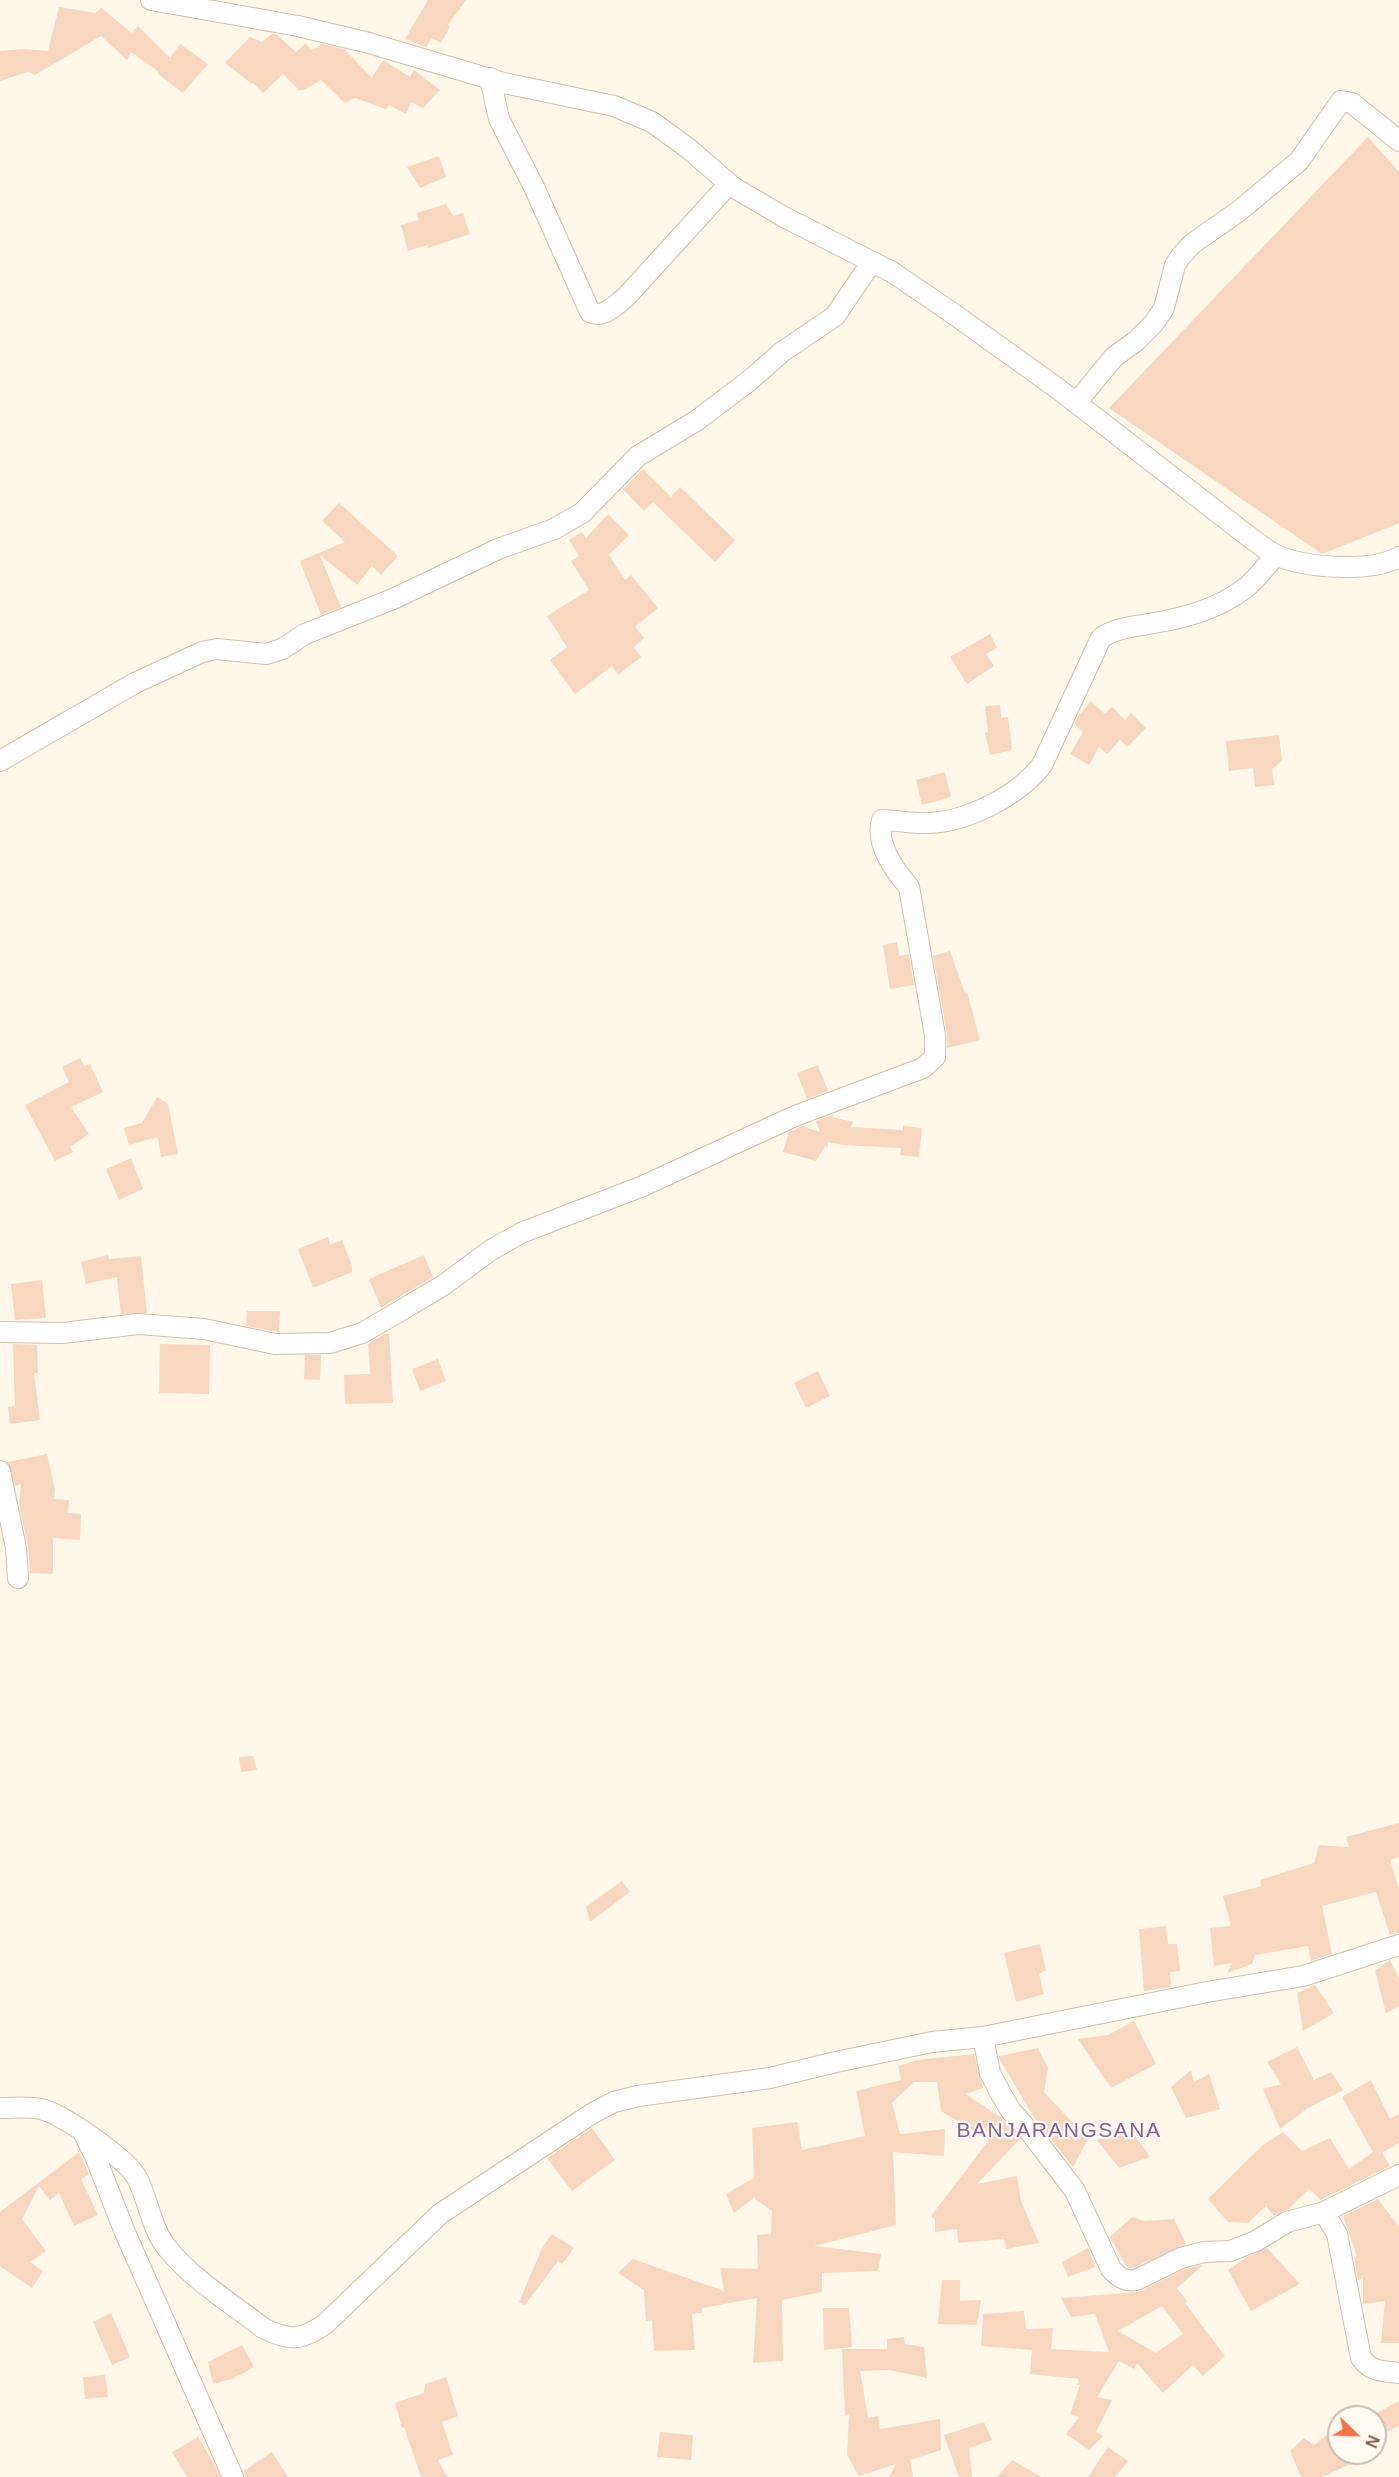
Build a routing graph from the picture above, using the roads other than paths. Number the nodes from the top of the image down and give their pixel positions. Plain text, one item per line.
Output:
1 (151, 0) edge
2 (490, 78) junction
3 (1399, 141) edge
4 (729, 184) junction
5 (871, 263) junction
6 (1076, 403) junction
7 (1276, 555) junction
8 (1399, 557) edge
9 (0, 761) edge
10 (0, 1332) edge
11 (0, 1471) edge
12 (18, 1578) dead end
13 (1399, 1945) edge
14 (983, 2037) junction
15 (0, 2108) edge
16 (83, 2132) junction
17 (1399, 2175) edge
18 (1324, 2212) junction
19 (1399, 2373) edge
20 (233, 2477) edge

1 - 2 street
2 - 4 street
2 - 4 street
3 - 6 street
4 - 5 street
5 - 6 street
5 - 9 street
6 - 7 street
7 - 8 street
7 - 10 street
11 - 12 street
13 - 14 street
14 - 16 street
14 - 18 street
15 - 16 street
16 - 20 street
17 - 18 street
18 - 19 street

